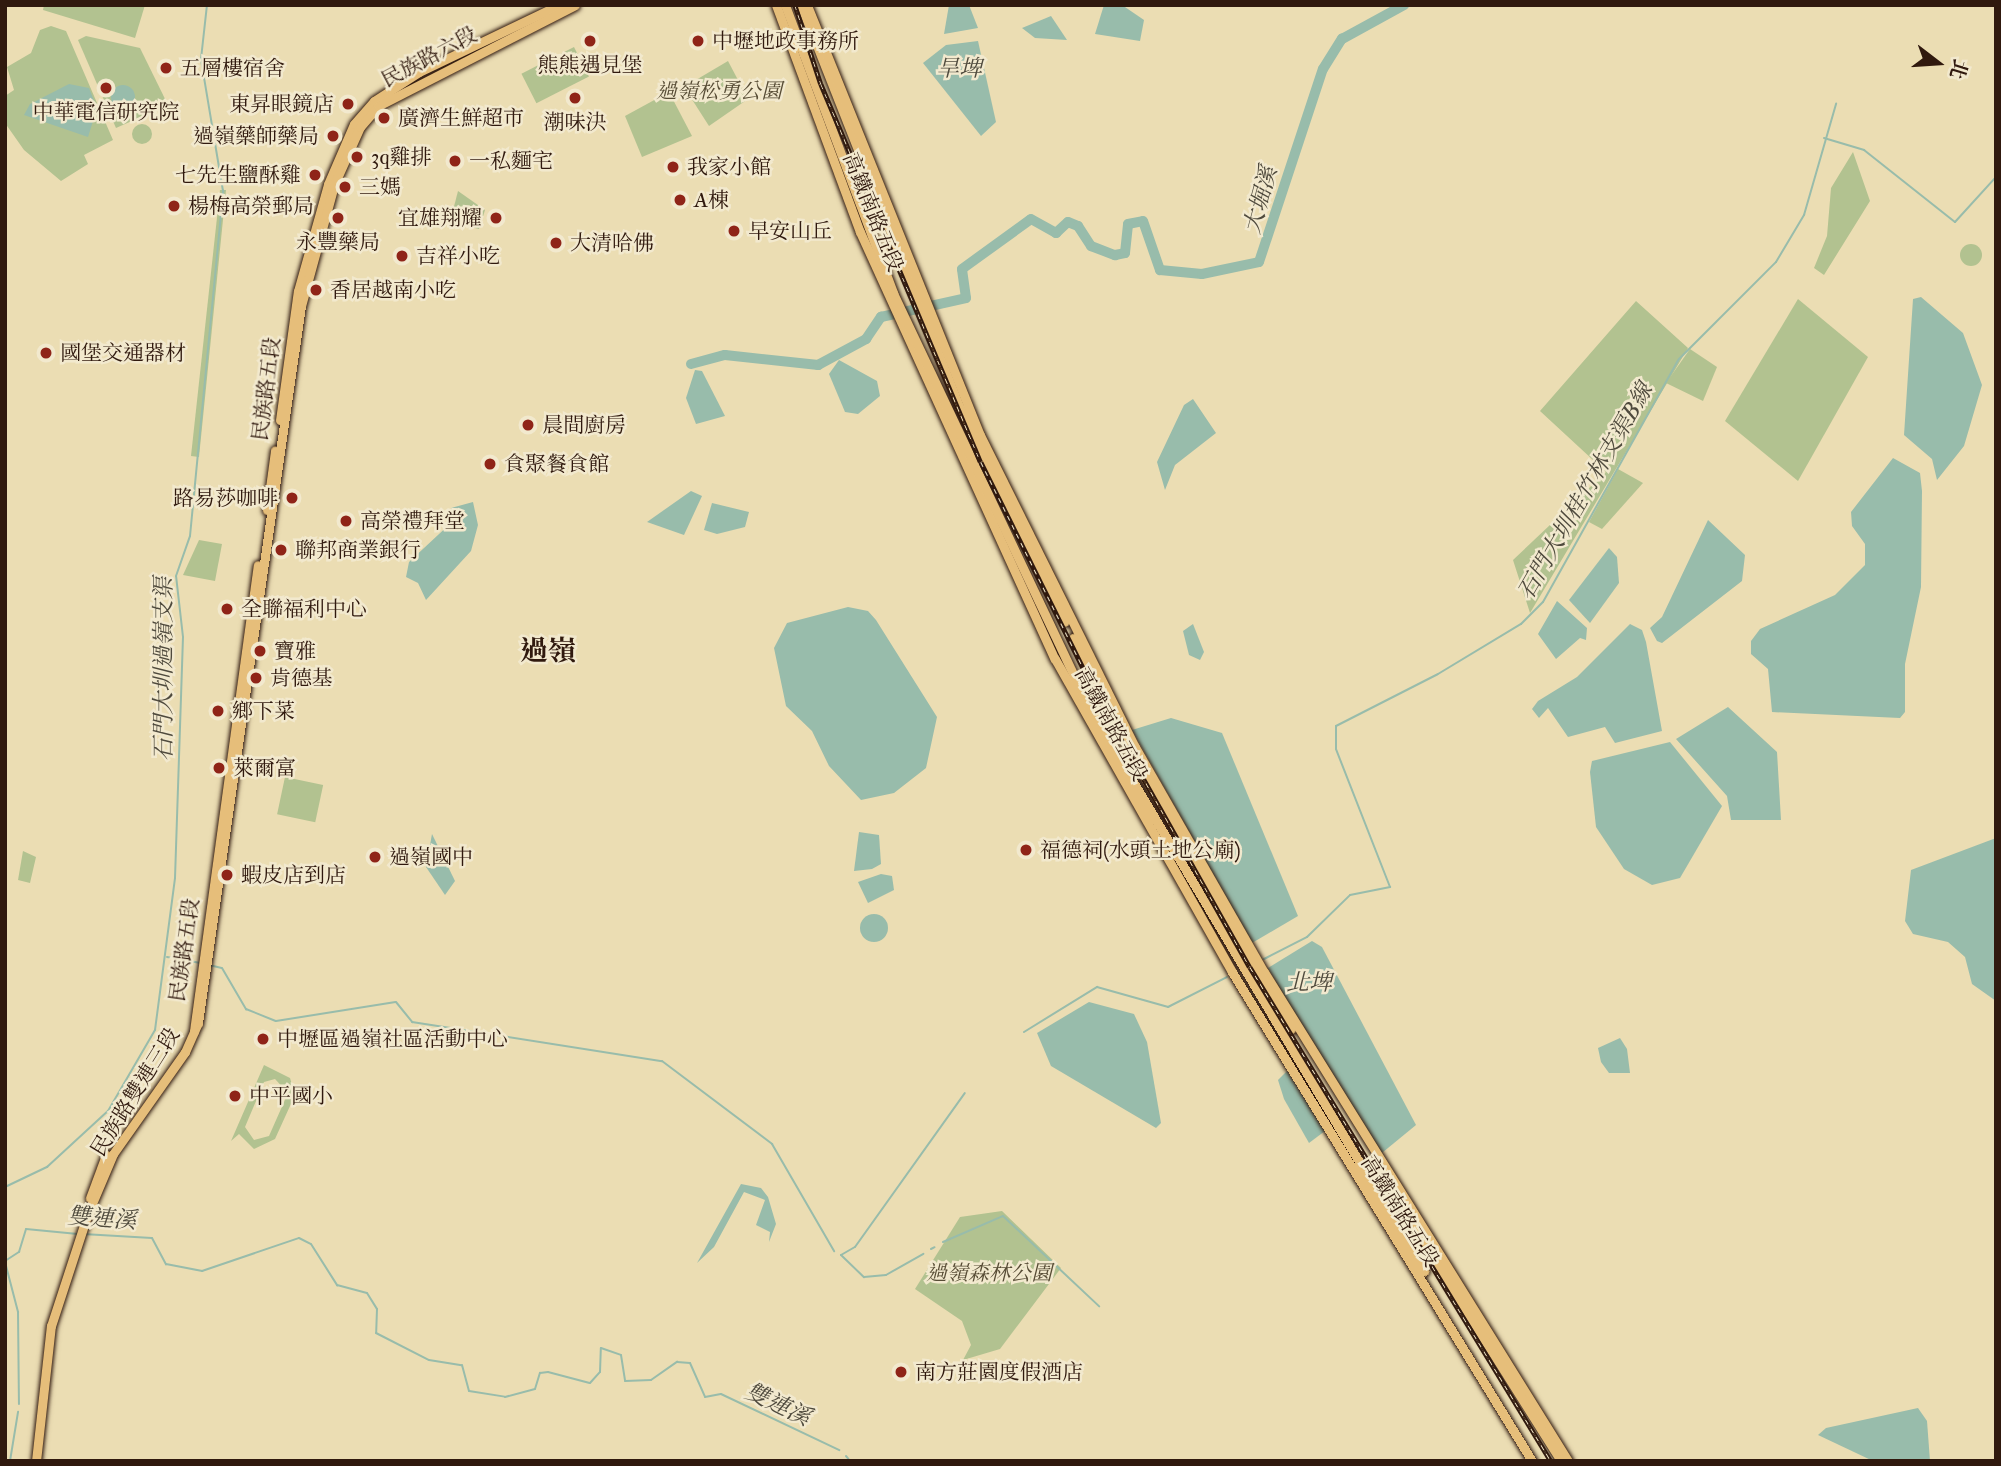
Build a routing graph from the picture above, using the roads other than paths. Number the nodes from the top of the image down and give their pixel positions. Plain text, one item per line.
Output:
1 (559, 5) edge
2 (575, 5) edge
3 (776, 5) edge
4 (785, 5) edge
5 (801, 5) edge
6 (807, 5) edge
7 (364, 111) joint
8 (353, 140) joint
9 (960, 408) junction
10 (945, 426) junction
11 (980, 435) junction
12 (964, 451) junction
13 (1021, 520) junction
14 (1029, 551) junction
15 (1162, 839) junction
16 (1174, 874) junction
17 (1209, 891) junction
18 (1230, 915) junction
19 (194, 1031) junction
20 (1318, 1112) junction
21 (1338, 1131) junction
22 (1484, 1326) junction
23 (1496, 1356) junction
24 (1534, 1411) junction
25 (1506, 1415) junction
26 (36, 1461) edge
27 (1532, 1461) edge
28 (1540, 1461) edge
29 (1561, 1461) edge
30 (1568, 1461) edge

1 - 7 main road, 民族路六段
2 - 8 main road, 民族路六段
3 - 10 main road, 高鐵南路五段
4 - 12 main road, 高鐵南路五段
5 - 9 main road, 高鐵南路五段
6 - 11 main road, 高鐵南路五段
7 - 19 main road, 民族路五段
8 - 19 main road, 民族路五段
9 - 11 main road
9 - 14 main road, 高鐵南路五段
10 - 12 main road
10 - 16 main road, 高鐵南路五段
11 - 13 main road, 高鐵南路五段
12 - 15 main road, 高鐵南路五段
13 - 14 main road
13 - 18 main road, 高鐵南路五段
14 - 17 main road, 高鐵南路五段
15 - 16 main road
15 - 21 main road, 高鐵南路五段
16 - 20 main road, 高鐵南路五段
17 - 18 main road
17 - 23 main road, 高鐵南路五段
18 - 22 main road, 高鐵南路五段
19 - 26 main road, 民族路雙連三段
20 - 21 main road
20 - 25 main road, 高鐵南路五段
21 - 25 main road, 高鐵南路五段
22 - 23 main road
22 - 24 main road, 高鐵南路五段
23 - 24 main road, 高鐵南路五段
24 - 29 main road
24 - 30 main road
25 - 27 main road
25 - 28 main road

